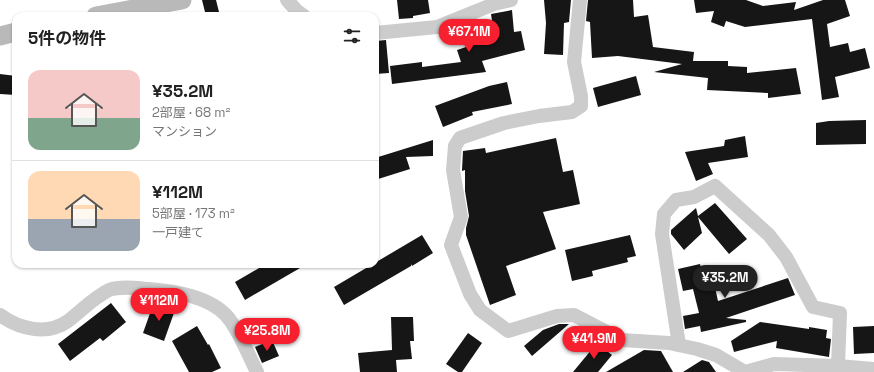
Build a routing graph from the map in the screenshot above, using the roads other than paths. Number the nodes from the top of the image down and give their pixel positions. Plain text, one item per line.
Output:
1 (182, 0) edge
2 (287, 0) edge
3 (511, 0) edge
4 (580, 0) edge
5 (106, 10) edge
6 (298, 12) edge
7 (12, 33) edge
8 (379, 33) edge
9 (0, 36) edge
10 (0, 315) edge
11 (679, 345) junction
12 (838, 369) edge
13 (874, 369) edge
14 (257, 372) edge
15 (745, 372) edge

1 - 5 main road
2 - 6 street
3 - 8 street
4 - 11 street
7 - 9 main road
10 - 14 street
11 - 12 street
11 - 15 street
12 - 13 street
12 - 15 street

